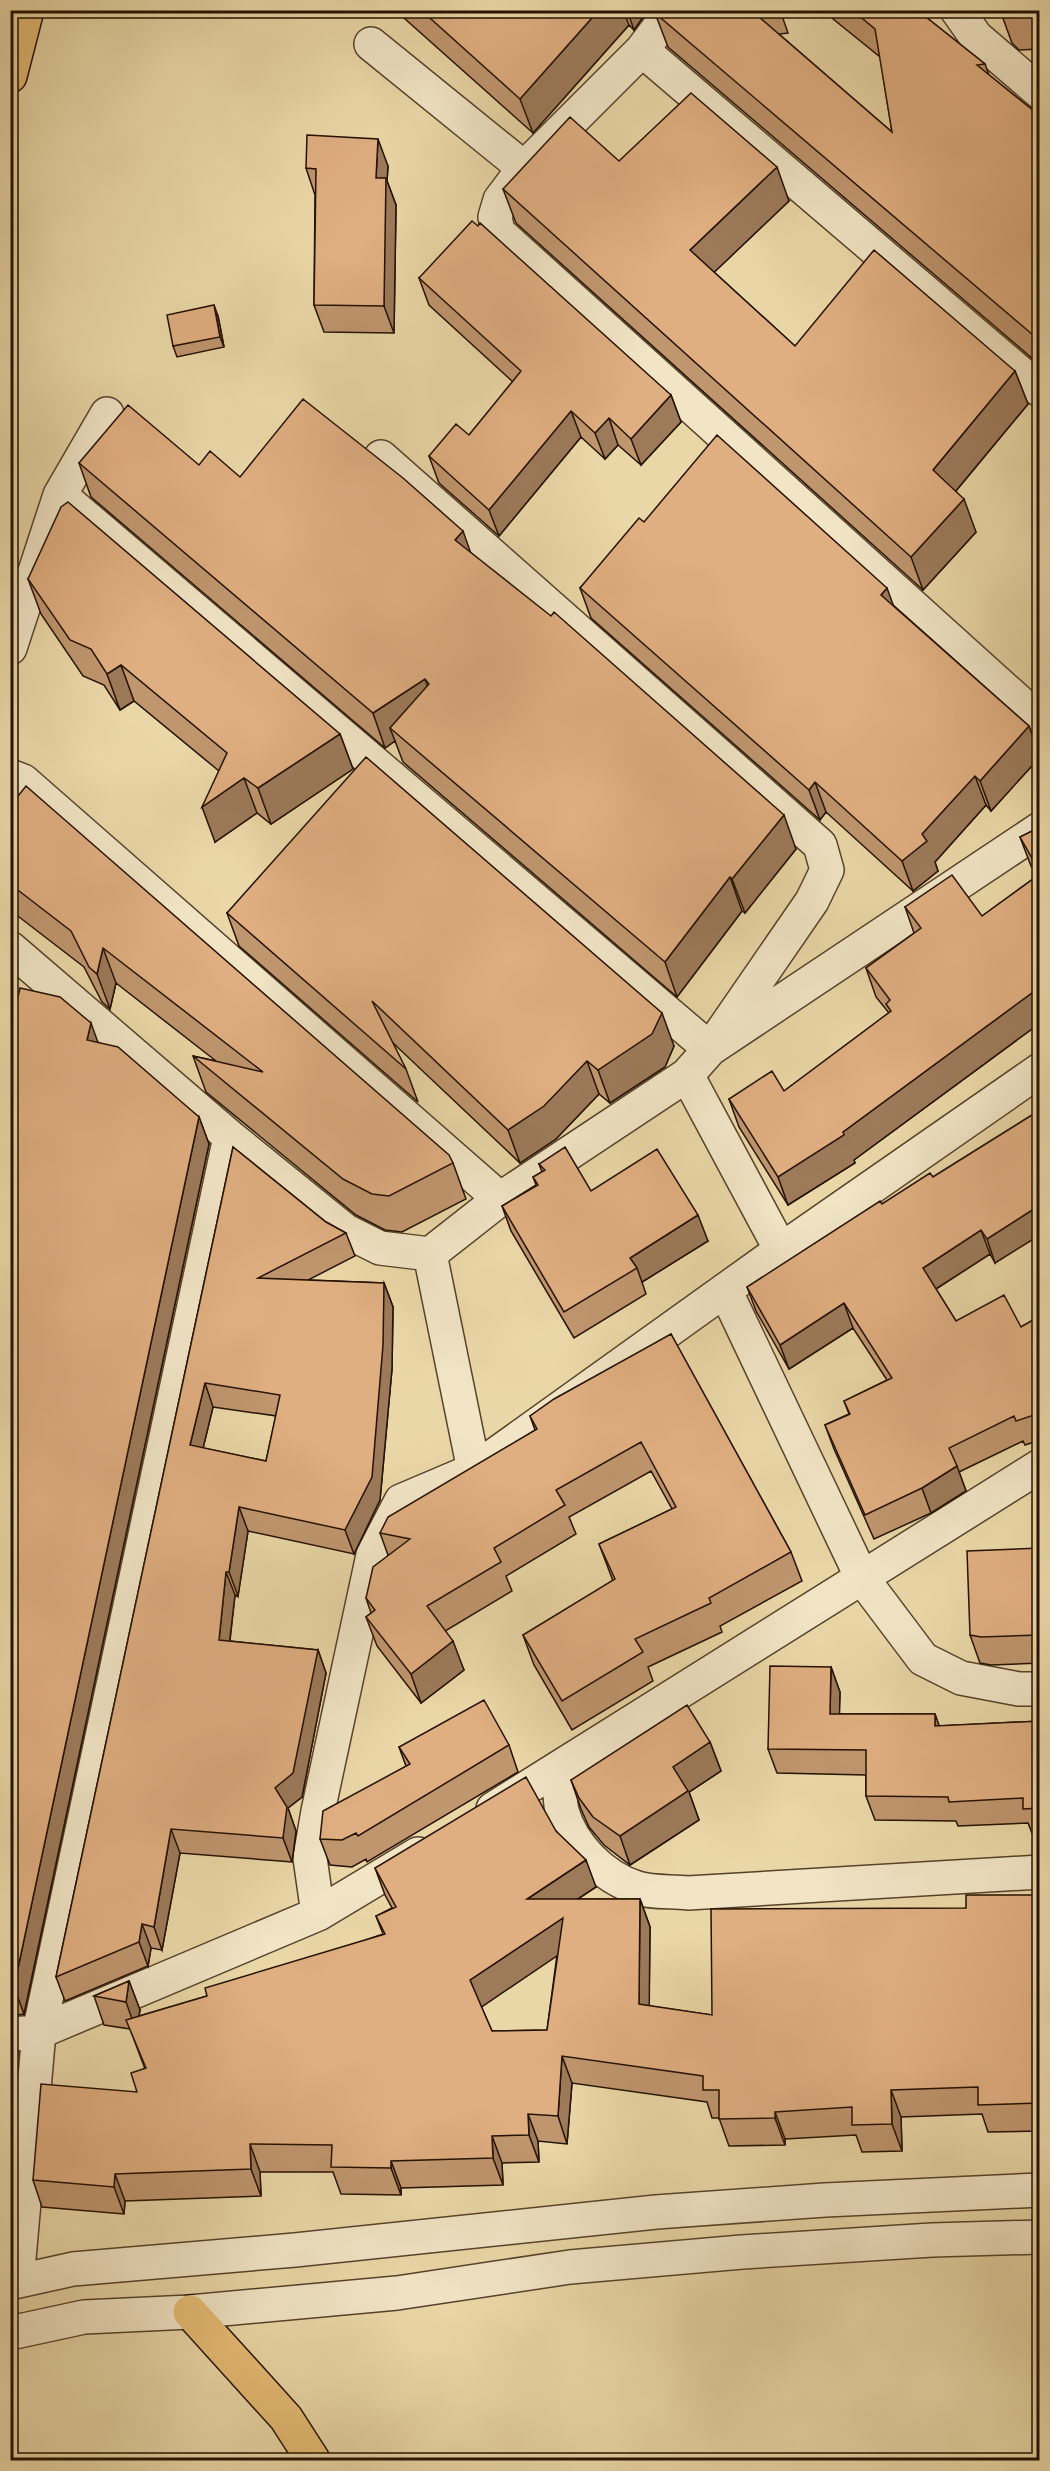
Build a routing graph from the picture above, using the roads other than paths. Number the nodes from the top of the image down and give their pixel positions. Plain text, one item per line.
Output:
1 (27, 10) edge
2 (672, 10) edge
3 (957, 10) edge
4 (371, 44) dead end
5 (642, 50) junction
6 (10, 76) edge
7 (1040, 92) edge
8 (524, 168) junction
9 (1040, 390) edge
10 (107, 414) dead end
11 (381, 457) edge
12 (60, 495) junction
13 (10, 648) edge
14 (1040, 721) edge
15 (10, 776) edge
16 (1040, 829) edge
17 (10, 948) edge
18 (710, 1049) junction
19 (1040, 1070) edge
20 (687, 1075) junction
21 (230, 1137) junction
22 (500, 1199) junction
23 (781, 1250) junction
24 (430, 1254) junction
25 (725, 1290) junction
26 (1040, 1466) edge
27 (474, 1470) junction
28 (861, 1578) junction
29 (1040, 1689) edge
30 (559, 1769) junction
31 (469, 1823) edge
32 (439, 1841) edge
33 (1040, 1872) edge
34 (318, 1914) junction
35 (25, 2033) edge
36 (1040, 2190) edge
37 (1040, 2237) edge
38 (14, 2282) edge
39 (190, 2312) junction
40 (10, 2333) edge
41 (313, 2460) edge

1 - 6 highway
2 - 5 street
3 - 7 street
4 - 8 street
5 - 8 street
5 - 9 street
8 - 14 street
10 - 12 street
11 - 18 street
12 - 13 street
12 - 18 street
15 - 22 street
16 - 18 street
17 - 21 street
18 - 20 street
19 - 23 street
20 - 22 street
20 - 23 street
21 - 24 street
21 - 35 street
22 - 24 street
23 - 25 street
24 - 27 street
25 - 27 street
25 - 28 street
26 - 28 street
27 - 34 street
28 - 29 street
28 - 30 street
30 - 31 street
30 - 33 street
32 - 34 street
34 - 35 street
35 - 38 street
36 - 38 street
37 - 39 street
39 - 40 street
39 - 41 highway

